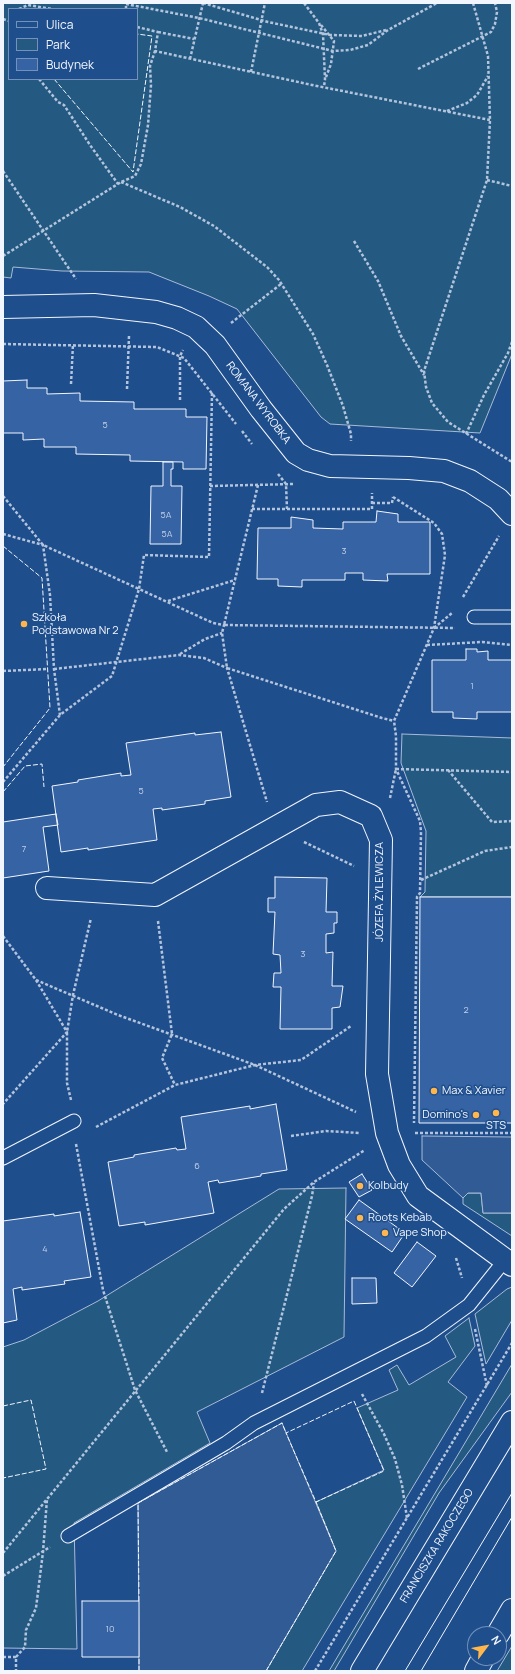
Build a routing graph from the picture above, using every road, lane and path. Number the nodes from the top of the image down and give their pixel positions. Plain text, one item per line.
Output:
1 (47, 3) edge
2 (127, 3) edge
3 (203, 3) edge
4 (265, 3) edge
5 (304, 3) edge
6 (438, 3) edge
7 (473, 3) edge
8 (495, 3) edge
9 (21, 8) edge
10 (46, 8) joint
11 (199, 18) junction
12 (262, 20) junction
13 (319, 23) junction
14 (138, 27) edge
15 (388, 30) junction
16 (158, 32) junction
17 (259, 33) junction
18 (323, 34) junction
19 (330, 35) junction
20 (483, 36) junction
21 (194, 40) junction
22 (324, 49) junction
23 (333, 50) junction
24 (156, 51) junction
25 (190, 58) junction
26 (418, 69) dead end
27 (251, 72) junction
28 (488, 75) junction
29 (325, 79) junction
30 (40, 80) edge
31 (324, 87) junction
32 (446, 111) junction
33 (490, 120) junction
34 (3, 171) edge
35 (487, 180) junction
36 (120, 183) junction
37 (512, 186) edge
38 (44, 232) junction
39 (354, 241) dead end
40 (3, 256) edge
41 (281, 284) junction
42 (94, 305) junction
43 (3, 307) edge
44 (130, 310) junction
45 (243, 314) dead end
46 (512, 342) edge
47 (3, 344) edge
48 (73, 344) junction
49 (128, 346) junction
50 (183, 351) dead end
51 (180, 356) junction
52 (425, 377) junction
53 (71, 384) dead end
54 (127, 389) dead end
55 (212, 392) junction
56 (180, 400) dead end
57 (225, 409) dead end
58 (466, 434) junction
59 (512, 462) edge
60 (350, 468) junction
61 (258, 485) junction
62 (210, 486) junction
63 (372, 487) dead end
64 (393, 493) dead end
65 (3, 496) edge
66 (393, 497) junction
67 (372, 503) junction
68 (252, 509) junction
69 (287, 509) junction
70 (507, 523) edge
71 (3, 534) edge
72 (43, 546) junction
73 (235, 580) junction
74 (139, 589) junction
75 (168, 601) junction
76 (459, 604) dead end
77 (455, 610) dead end
78 (474, 617) dead end
79 (512, 617) edge
80 (224, 626) junction
81 (434, 628) junction
82 (463, 628) dead end
83 (222, 633) junction
84 (427, 645) junction
85 (512, 645) edge
86 (179, 655) junction
87 (117, 661) junction
88 (227, 668) junction
89 (48, 669) dead end
90 (54, 669) junction
91 (3, 671) edge
92 (60, 715) junction
93 (394, 720) junction
94 (396, 769) junction
95 (448, 770) junction
96 (512, 772) edge
97 (3, 782) edge
98 (512, 821) edge
99 (274, 827) junction
100 (512, 847) edge
101 (359, 869) dead end
102 (421, 880) junction
103 (48, 888) dead end
104 (89, 926) dead end
105 (159, 929) dead end
106 (3, 936) edge
107 (36, 980) junction
108 (73, 995) junction
109 (352, 1026) dead end
110 (67, 1032) junction
111 (172, 1034) junction
112 (255, 1065) junction
113 (175, 1085) junction
114 (3, 1104) edge
115 (73, 1107) dead end
116 (363, 1113) dead end
117 (74, 1122) dead end
118 (95, 1128) dead end
119 (387, 1133) junction
120 (512, 1133) edge
121 (291, 1136) dead end
122 (75, 1139) dead end
123 (366, 1149) dead end
124 (3, 1158) edge
125 (314, 1182) junction
126 (509, 1263) edge
127 (512, 1343) edge
128 (349, 1375) junction
129 (135, 1390) junction
130 (512, 1422) edge
131 (254, 1423) junction
132 (177, 1472) junction
133 (47, 1498) junction
134 (407, 1518) junction
135 (68, 1536) joint
136 (43, 1552) junction
137 (3, 1553) edge
138 (3, 1576) edge
139 (512, 1610) edge
140 (503, 1626) edge
141 (3, 1657) edge
142 (16, 1657) junction
143 (16, 1671) edge
144 (315, 1671) edge
145 (362, 1671) edge

1 - 10 path
2 - 11 path
3 - 11 path
3 - 12 path
4 - 12 path
5 - 13 path
6 - 15 path
7 - 20 path
8 - 20 path
9 - 10 path
11 - 17 path
11 - 21 path
12 - 17 path
12 - 18 path
13 - 18 path
13 - 19 path
14 - 16 path
15 - 19 path
15 - 23 path
16 - 21 path
16 - 24 path
17 - 22 path
17 - 27 path
18 - 19 path
18 - 22 path
19 - 23 path
20 - 26 path
20 - 28 path
21 - 25 path
22 - 23 path
22 - 29 path
23 - 29 path
24 - 25 path
24 - 36 path
25 - 27 path
27 - 31 path
28 - 32 path
28 - 33 path
29 - 31 path
30 - 36 path
31 - 32 path
32 - 33 path
33 - 35 path
34 - 38 path
35 - 37 path
35 - 52 path
36 - 38 path
36 - 41 path
38 - 40 path
38 - 42 path
39 - 52 path
41 - 45 path
41 - 60 path
42 - 43 street, ROMANA WYROBKA
42 - 44 street, ROMANA WYROBKA
44 - 49 path
44 - 60 street, ROMANA WYROBKA
46 - 58 path
47 - 48 path
48 - 49 path
48 - 53 path
49 - 51 path
49 - 54 path
50 - 51 path
51 - 55 path
51 - 56 path
52 - 58 path
55 - 57 path
55 - 62 path
58 - 59 path
60 - 70 street, ROMANA WYROBKA
61 - 62 path
61 - 68 path
61 - 69 path
62 - 74 path
63 - 67 path
64 - 66 path
65 - 72 path
66 - 67 path
66 - 81 path
67 - 69 path
68 - 69 path
68 - 73 path
70 - 76 path
71 - 72 path
72 - 74 path
72 - 90 path
73 - 75 path
73 - 80 path
74 - 75 path
74 - 87 path
75 - 80 path
77 - 81 path
78 - 79 lane
80 - 81 path
80 - 83 path
81 - 82 path
81 - 84 path
83 - 86 path
83 - 88 path
84 - 85 path
84 - 93 path
86 - 87 path
86 - 88 path
87 - 90 path
87 - 92 path
88 - 93 path
88 - 99 path
89 - 91 path
90 - 92 path
92 - 97 path
93 - 94 path
94 - 95 path
94 - 102 path
95 - 96 path
95 - 98 path
99 - 101 path
99 - 103 street, JÓZEFA ŻYLEWICZA
99 - 119 street, JÓZEFA ŻYLEWICZA
100 - 102 path
102 - 120 path
104 - 108 path
105 - 111 path
106 - 107 path
107 - 108 path
107 - 110 path
108 - 110 path
108 - 111 path
109 - 112 path
110 - 114 path
110 - 115 path
111 - 112 path
111 - 113 path
112 - 113 path
112 - 116 path
113 - 118 path
117 - 124 lane
119 - 121 path
119 - 126 street, JÓZEFA ŻYLEWICZA
122 - 129 path
123 - 125 path
125 - 129 path
125 - 131 path
126 - 128 lane
127 - 134 path
128 - 131 lane
128 - 134 path
129 - 132 path
129 - 133 path
130 - 145 street, FRANCISZKA RAKOCZEGO
131 - 132 lane
132 - 135 lane
133 - 136 path
133 - 137 path
134 - 144 path
135 - 136 path
136 - 138 path
136 - 142 path
139 - 140 street
141 - 142 path
142 - 143 path

